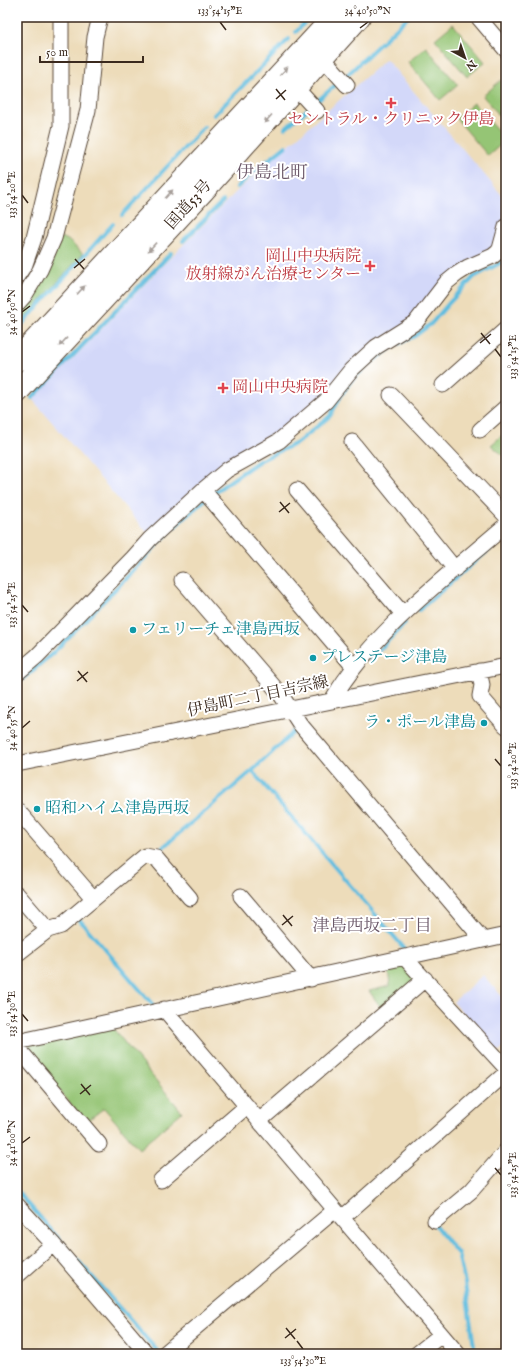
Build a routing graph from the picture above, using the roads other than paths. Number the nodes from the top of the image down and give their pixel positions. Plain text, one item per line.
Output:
1 (61, 17) edge
2 (100, 17) edge
3 (334, 17) edge
4 (359, 17) edge
5 (478, 17) edge
6 (506, 50) edge
7 (322, 57) junction
8 (343, 81) dead end
9 (296, 88) junction
10 (314, 107) dead end
11 (200, 161) junction
12 (216, 176) junction
13 (506, 227) edge
14 (17, 276) edge
15 (17, 304) edge
16 (506, 329) edge
17 (17, 360) edge
18 (443, 385) dead end
19 (17, 392) edge
20 (392, 395) dead end
21 (506, 407) edge
22 (480, 430) dead end
23 (352, 442) dead end
24 (297, 490) dead end
25 (208, 496) junction
26 (506, 516) edge
27 (506, 525) edge
28 (455, 569) junction
29 (182, 580) dead end
30 (403, 614) junction
31 (354, 666) junction
32 (506, 666) edge
33 (479, 671) junction
34 (17, 673) edge
35 (332, 700) junction
36 (292, 710) junction
37 (506, 726) edge
38 (17, 764) edge
39 (17, 810) edge
40 (17, 894) edge
41 (242, 896) dead end
42 (93, 898) junction
43 (190, 898) dead end
44 (48, 930) junction
45 (506, 935) edge
46 (483, 940) junction
47 (17, 954) edge
48 (404, 957) junction
49 (311, 979) junction
50 (425, 979) junction
51 (164, 1009) junction
52 (17, 1042) edge
53 (17, 1047) edge
54 (506, 1068) edge
55 (506, 1073) edge
56 (247, 1106) junction
57 (259, 1121) junction
58 (99, 1144) dead end
59 (506, 1151) edge
60 (161, 1180) dead end
61 (17, 1204) edge
62 (338, 1214) junction
63 (435, 1221) dead end
64 (53, 1244) junction
65 (17, 1276) edge
66 (441, 1335) junction
67 (165, 1353) edge
68 (147, 1354) edge
69 (417, 1354) edge
70 (458, 1354) edge

1 - 14 street
2 - 15 street
11 -> 3 highway, 国道53号
4 - 7 highway, 国道53号
5 - 6 street
7 - 8 street
7 - 9 highway, 国道53号
9 - 10 street
9 -> 12 highway, 国道53号
11 - 12 street
17 -> 11 highway, 国道53号
12 -> 19 highway, 国道53号
13 - 25 street
16 - 18 street
20 - 26 street
21 - 22 street
23 - 28 street
24 - 30 street
25 - 31 street
25 - 34 street
27 - 28 street
28 - 30 street
29 - 36 street
30 - 31 street
31 - 35 street
32 - 33 street, 伊島町二丁目吉宗線
33 - 35 street, 伊島町二丁目吉宗線
33 - 37 street
35 - 36 street, 伊島町二丁目吉宗線
36 - 38 street, 伊島町二丁目吉宗線
36 - 46 street
39 - 42 street
40 - 44 street
41 - 49 street
42 - 43 street
42 - 44 street
44 - 47 street
45 - 46 street
46 - 48 street
48 - 49 street
48 - 50 street
49 - 51 street
50 - 54 street
50 - 57 street
51 - 52 street
51 - 56 street
53 - 58 street
55 - 62 street
56 - 57 street
56 - 60 street
57 - 62 street
59 - 63 street
61 - 64 street
62 - 66 street
62 - 67 street
64 - 65 street
64 - 68 street
66 - 69 street
66 - 70 street

